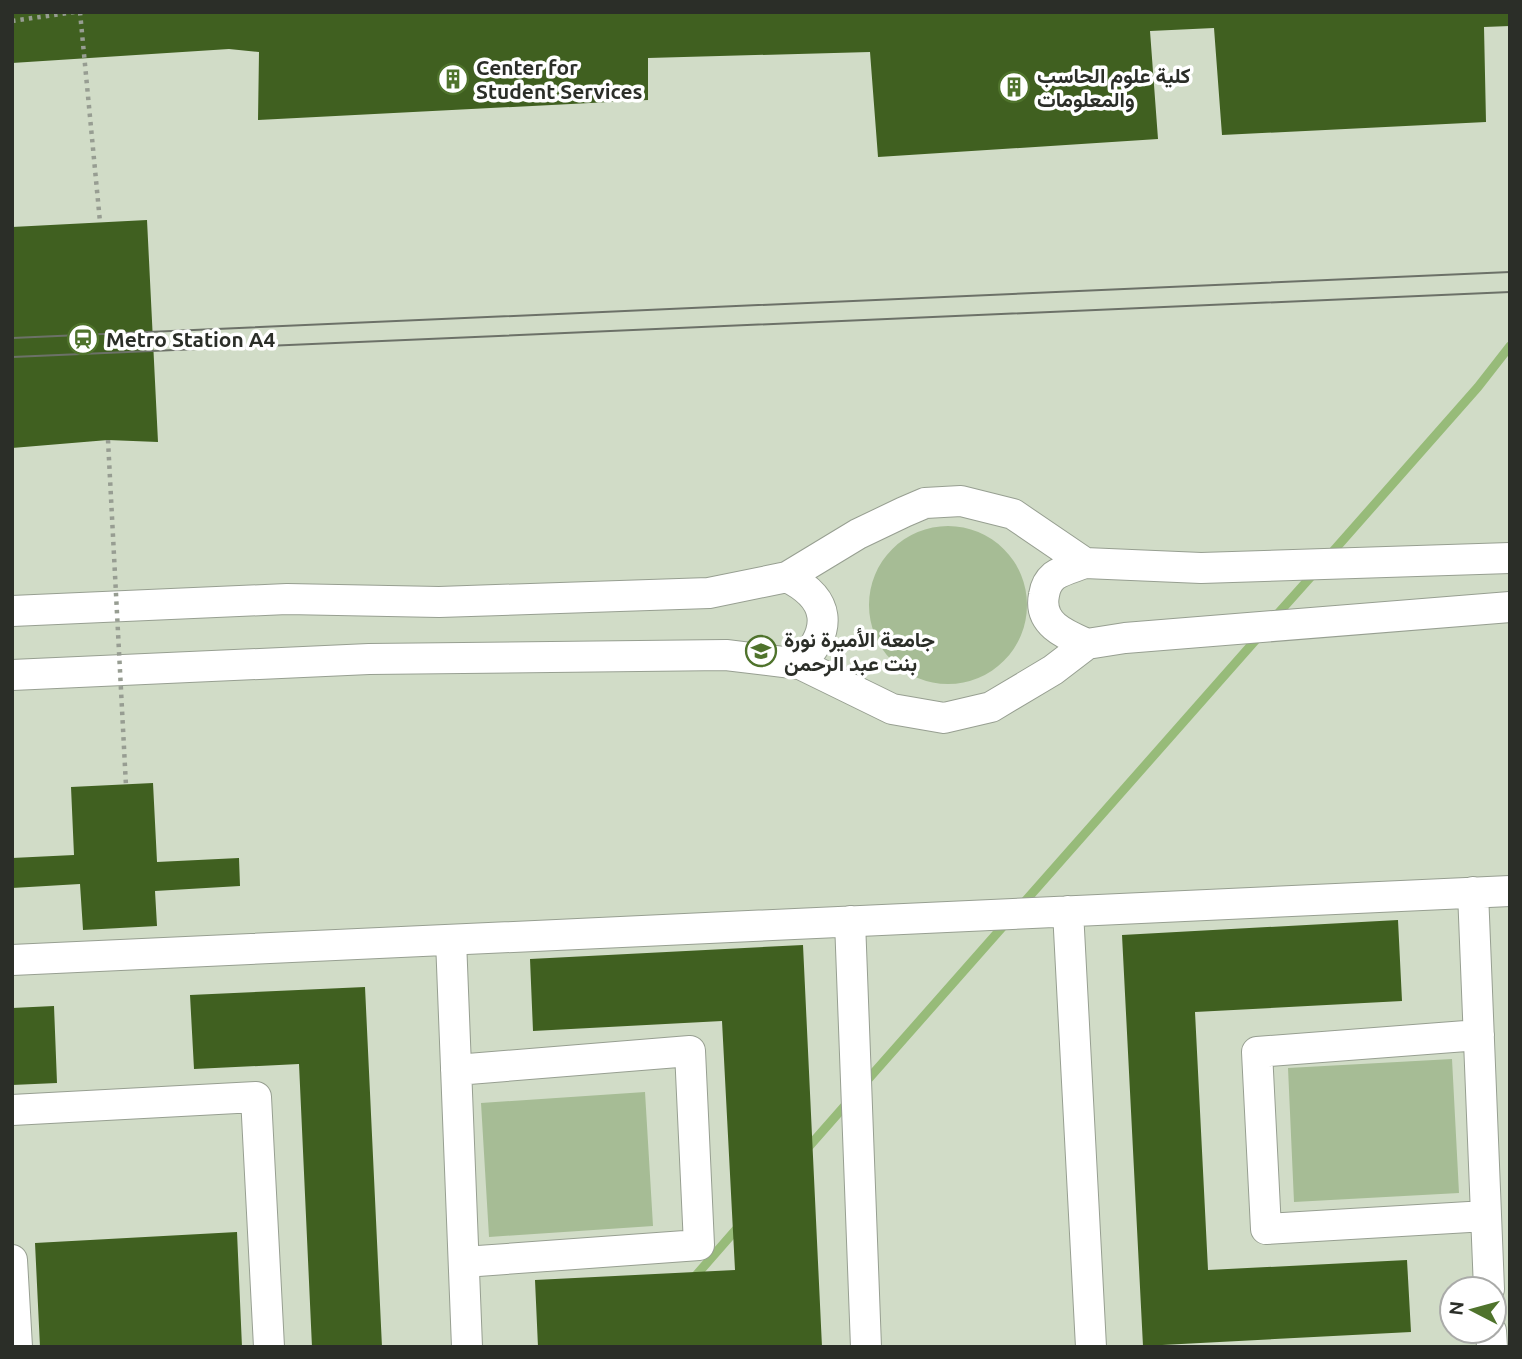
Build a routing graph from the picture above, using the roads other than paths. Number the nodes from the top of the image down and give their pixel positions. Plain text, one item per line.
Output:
1 (1510, 558) edge
2 (1085, 563) junction
3 (787, 577) junction
4 (1510, 607) edge
5 (12, 611) edge
6 (1087, 644) junction
7 (800, 664) junction
8 (12, 675) edge
9 (1510, 891) edge
10 (1473, 892) junction
11 (1069, 911) junction
12 (850, 921) junction
13 (451, 940) junction
14 (12, 960) edge
15 (1479, 1035) junction
16 (456, 1070) junction
17 (12, 1110) edge
18 (1486, 1216) junction
19 (12, 1260) edge
20 (464, 1262) junction
21 (1488, 1275) edge
22 (17, 1347) edge
23 (269, 1347) edge
24 (467, 1347) edge
25 (866, 1347) edge
26 (1091, 1347) edge

1 - 2 street
2 - 3 street
2 - 6 street
3 - 5 street
3 - 7 street
4 - 6 street
6 - 7 street
7 - 8 street
9 - 10 street
10 - 11 street
10 - 15 street
11 - 12 street
11 - 26 street
12 - 13 street
12 - 25 street
13 - 14 street
13 - 16 street
15 - 18 street
15 - 18 street
16 - 20 street
16 - 20 street
17 - 23 street
18 - 21 street
19 - 22 street
20 - 24 street

